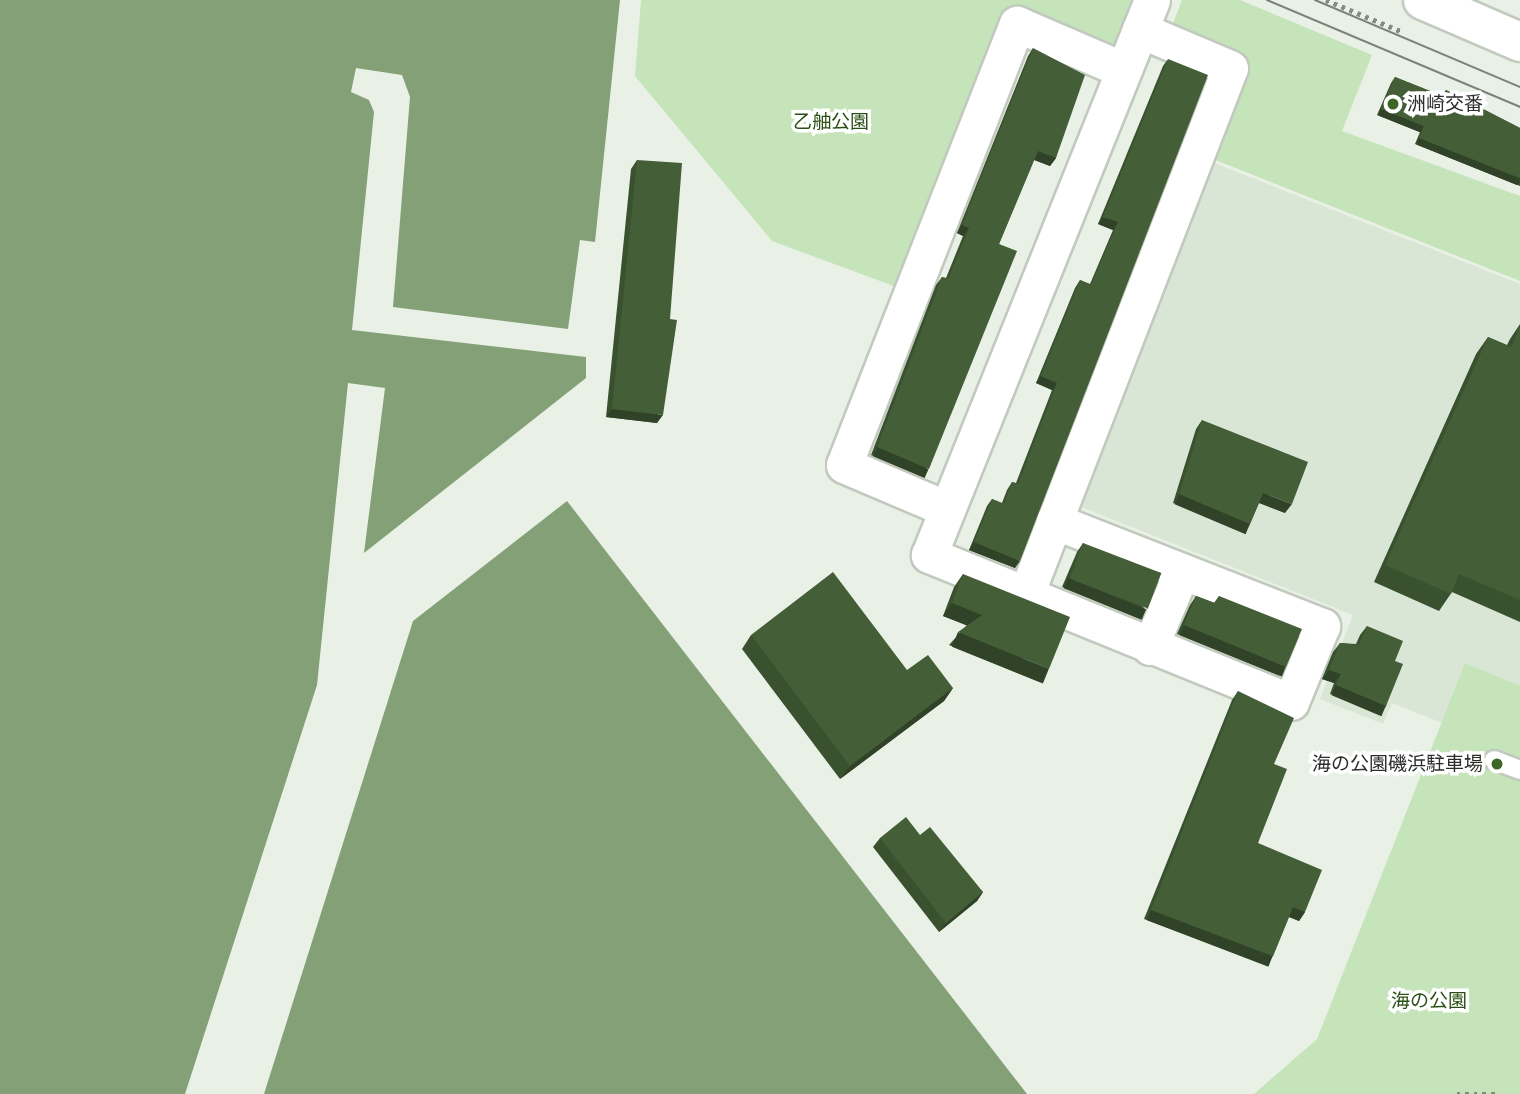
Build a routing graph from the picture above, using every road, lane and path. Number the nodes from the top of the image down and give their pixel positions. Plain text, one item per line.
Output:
1 (1423, 0) edge
2 (1146, 15) edge
3 (1520, 42) edge
4 (1124, 70) junction
5 (947, 509) junction
6 (1054, 522) junction
7 (1182, 571) junction
8 (1025, 597) junction
9 (1150, 646) junction
10 (1493, 760) dead end
11 (1520, 770) edge
12 (1457, 1094) edge
13 (1495, 1094) edge

1 - 3 street
2 - 4 street
2 - 6 street
4 - 5 street
4 - 5 street
5 - 8 street
6 - 7 street
6 - 8 street
7 - 9 street
7 - 9 street
8 - 9 street
10 - 11 lane
12 - 13 path

